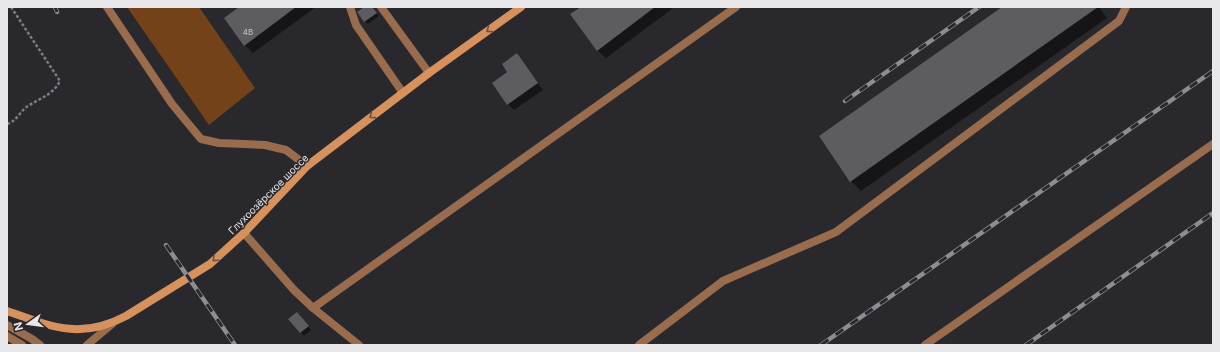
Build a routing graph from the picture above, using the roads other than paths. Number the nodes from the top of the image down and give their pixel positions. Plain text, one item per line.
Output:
1 (107, 7) edge
2 (350, 7) edge
3 (381, 7) edge
4 (521, 7) edge
5 (736, 7) edge
6 (1126, 7) edge
7 (429, 73) junction
8 (403, 93) junction
9 (1213, 144) edge
10 (307, 166) junction
11 (244, 233) junction
12 (313, 308) junction
13 (7, 311) edge
14 (112, 324) junction
15 (7, 325) edge
16 (7, 336) edge
17 (22, 345) edge
18 (40, 345) edge
19 (86, 345) edge
20 (359, 345) edge
21 (639, 345) edge
22 (925, 345) edge

1 - 10 street
2 - 8 street
3 - 7 street
4 -> 7 street, Глухоозёрское шоссе
5 - 12 street
6 - 21 street
7 - 8 street, Глухоозёрское шоссе
8 -> 10 street, Глухоозёрское шоссе
9 - 22 street
10 - 11 street, Глухоозёрское шоссе
11 - 12 street
11 -> 14 street, Глухоозёрское шоссе
12 - 20 street
13 - 14 street, Глухоозёрское шоссе
14 - 19 street
15 - 18 street
16 - 17 street

